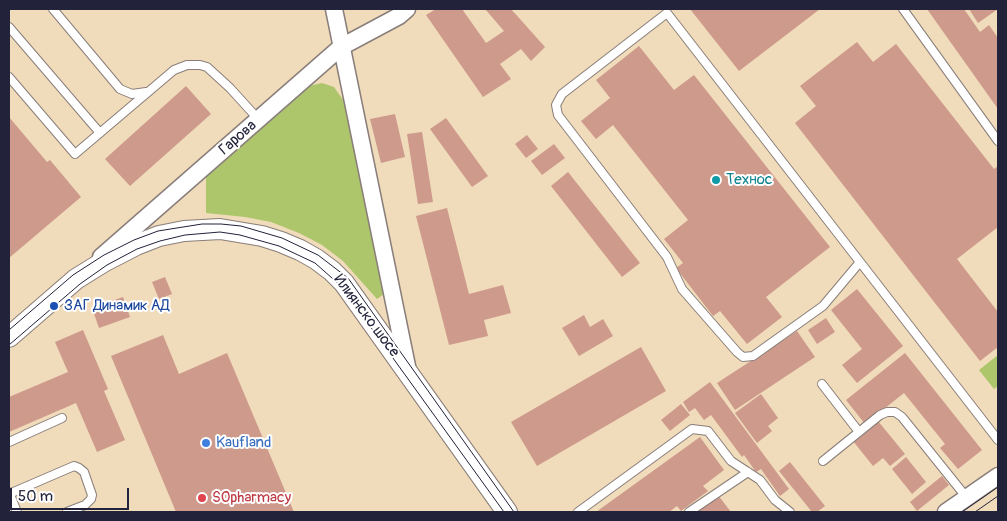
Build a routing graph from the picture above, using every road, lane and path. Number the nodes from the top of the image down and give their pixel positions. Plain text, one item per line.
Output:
1 (53, 9) edge
2 (334, 9) edge
3 (407, 9) edge
4 (903, 9) edge
5 (9, 27) edge
6 (341, 47) junction
7 (9, 77) edge
8 (150, 90) junction
9 (259, 120) junction
10 (100, 133) junction
11 (998, 141) edge
12 (860, 262) junction
13 (76, 279) junction
14 (9, 337) edge
15 (408, 372) junction
16 (822, 384) dead end
17 (62, 418) dead end
18 (859, 432) junction
19 (998, 440) edge
20 (9, 442) edge
21 (823, 461) dead end
22 (748, 472) junction
23 (998, 476) edge
24 (9, 493) edge
25 (967, 498) junction
26 (17, 512) edge
27 (67, 512) edge
28 (508, 512) edge
29 (578, 512) edge
30 (689, 512) edge
31 (790, 512) edge
32 (946, 512) edge

1 - 8 lane
2 - 6 street
3 - 6 street, Гарова
4 - 11 lane
5 - 10 lane
6 - 9 street, Гарова
6 - 15 street
7 - 10 lane
8 - 9 lane
8 - 10 lane
9 - 13 street, Гарова
12 - 12 lane
12 - 19 lane
13 - 14 street, Илиянско шосе
13 - 15 street, Илиянско шосе
15 - 28 street, Илиянско шосе
16 - 18 lane
17 - 20 lane
18 - 21 lane
18 - 25 lane
22 - 29 lane
22 - 30 lane
22 - 31 lane
23 - 25 street
24 - 26 lane
24 - 27 lane
25 - 32 street

